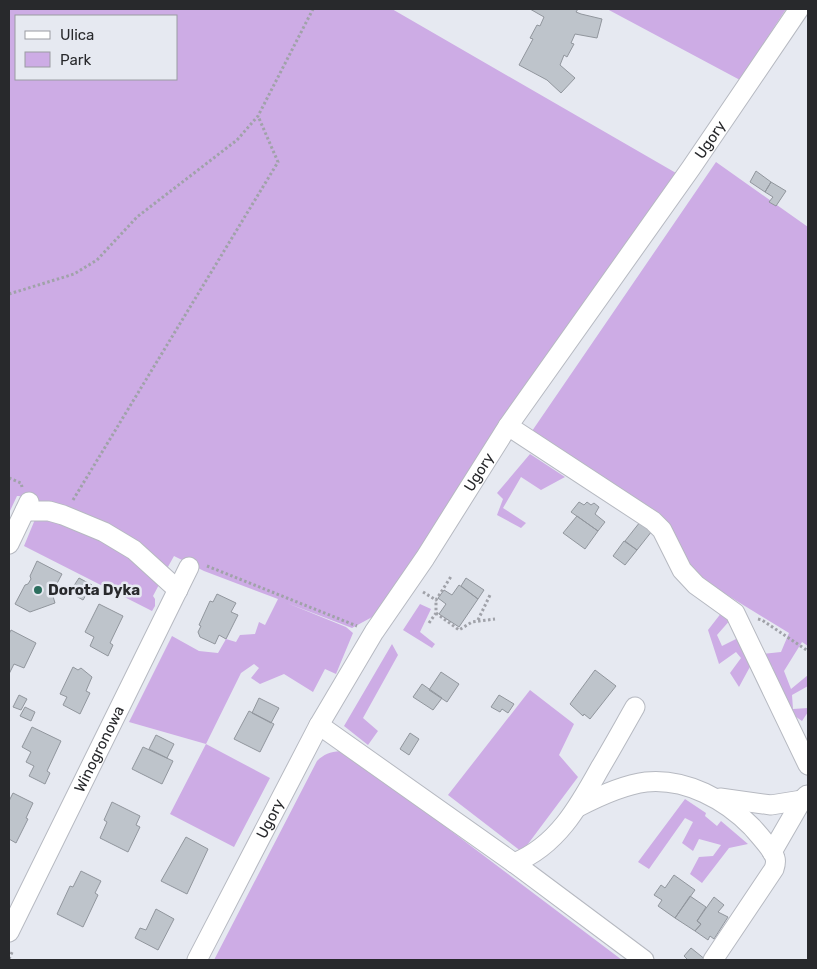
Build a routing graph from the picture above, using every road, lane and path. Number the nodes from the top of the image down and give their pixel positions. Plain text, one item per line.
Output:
1 (313, 9) edge
2 (799, 9) edge
3 (258, 116) junction
4 (9, 294) edge
5 (508, 426) junction
6 (63, 515) junction
7 (9, 544) edge
8 (196, 566) joint
9 (452, 576) dead end
10 (408, 583) junction
11 (178, 590) junction
12 (491, 593) dead end
13 (436, 600) junction
14 (735, 612) junction
15 (436, 613) junction
16 (495, 620) dead end
17 (478, 621) junction
18 (429, 623) dead end
19 (374, 632) junction
20 (808, 651) edge
21 (635, 707) dead end
22 (319, 725) junction
23 (808, 765) edge
24 (712, 796) junction
25 (805, 797) edge
26 (578, 806) junction
27 (772, 852) junction
28 (514, 863) junction
29 (9, 932) edge
30 (197, 960) edge
31 (644, 960) edge
32 (713, 960) edge

1 - 3 path
2 - 5 street, Ugory
3 - 4 path
3 - 6 path
5 - 10 street, Ugory
5 - 14 street
6 - 7 street
6 - 11 street
8 - 11 street, Winogronowa
8 - 19 path
9 - 13 path
10 - 13 path
10 - 19 street, Ugory
11 - 29 street, Winogronowa
12 - 17 path
13 - 15 path
14 - 20 path
14 - 23 street
15 - 17 path
15 - 18 path
16 - 17 path
19 - 22 street, Ugory
21 - 26 street
22 - 28 street
22 - 30 street, Ugory
24 - 25 street
24 - 26 street
24 - 27 street
25 - 27 street
26 - 28 street
27 - 32 street
28 - 31 street

